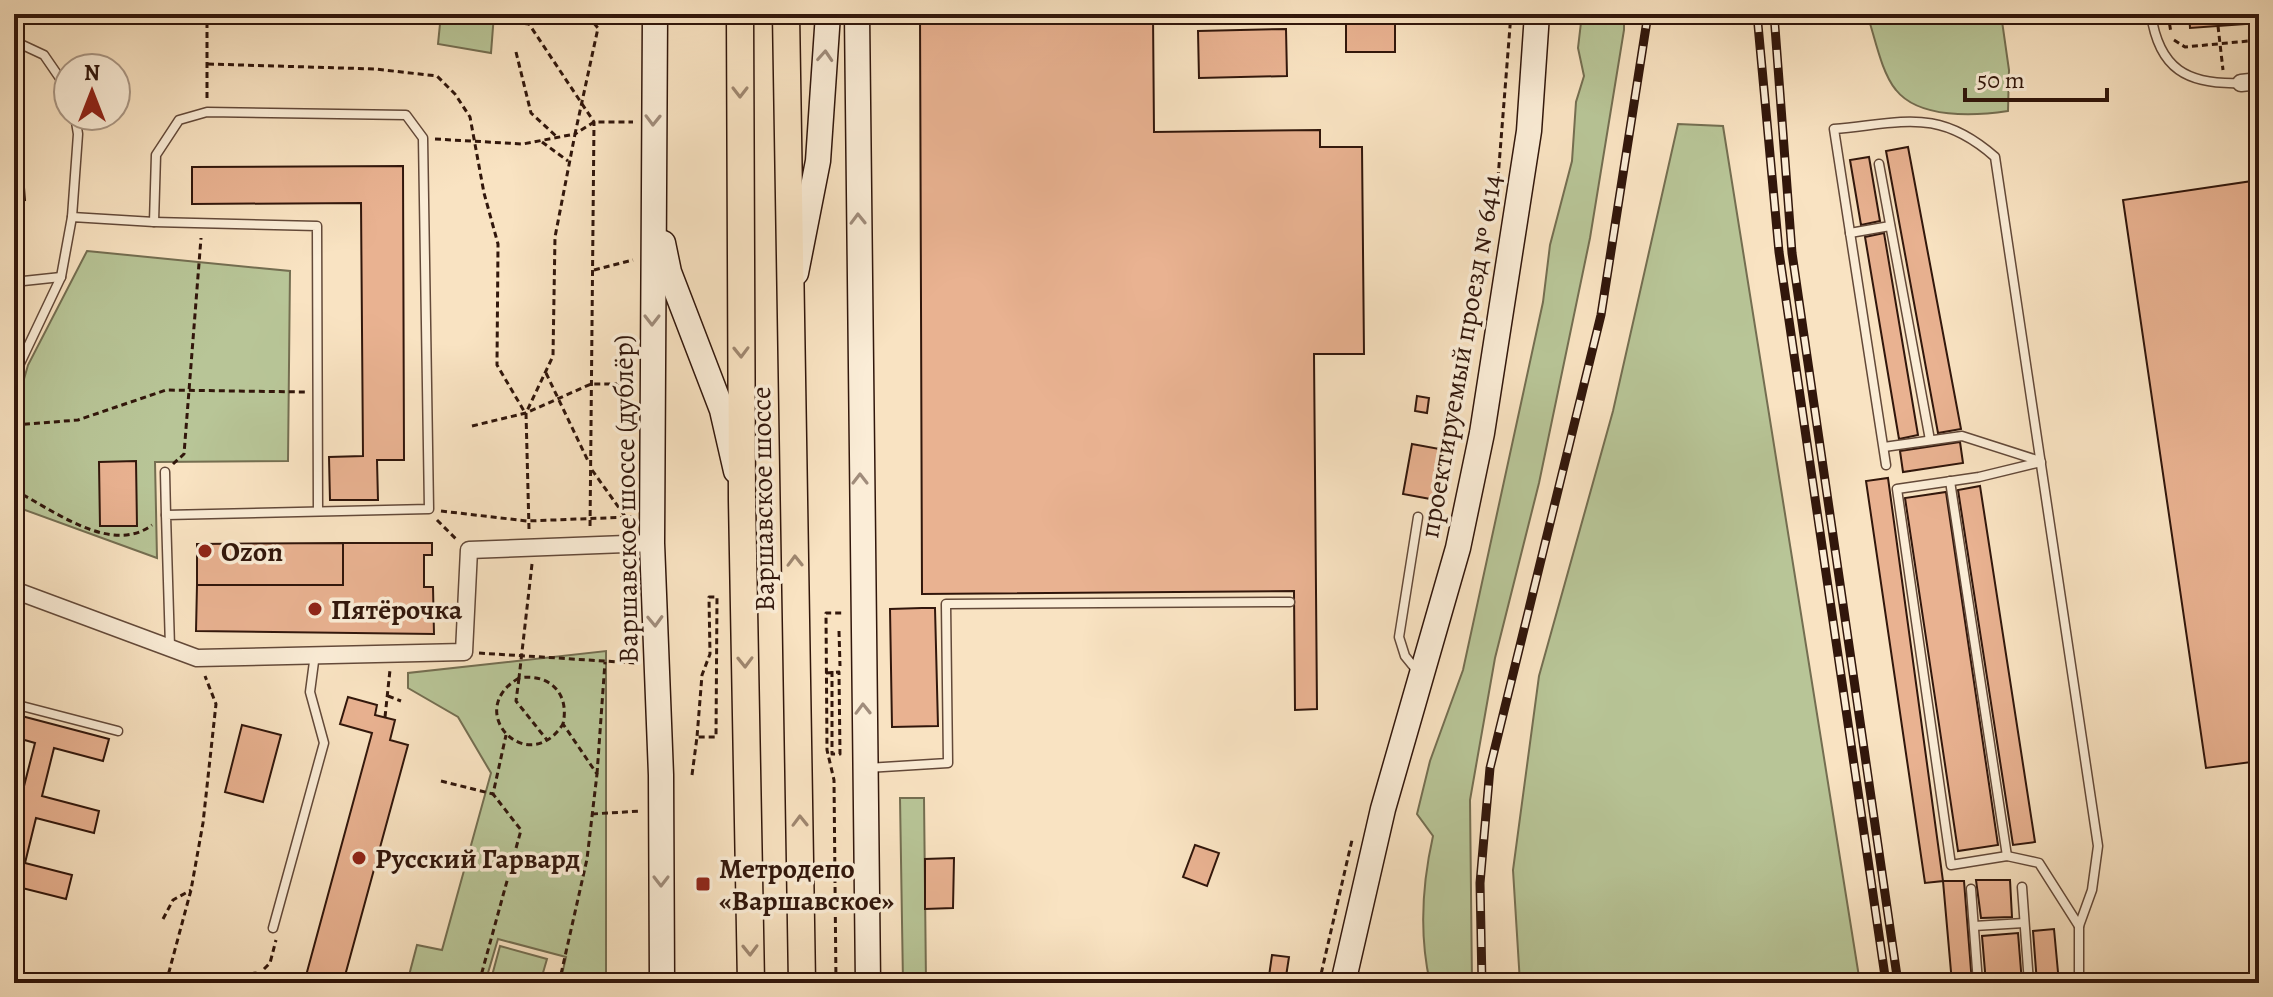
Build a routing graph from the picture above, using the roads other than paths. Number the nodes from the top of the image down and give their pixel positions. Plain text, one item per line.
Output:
1 (655, 14) edge
2 (740, 14) edge
3 (786, 14) edge
4 (828, 14) edge
5 (857, 14) edge
6 (1537, 14) edge
7 (2151, 14) edge
8 (2154, 38) junction
9 (2144, 39) dead end
10 (14, 41) edge
11 (52, 67) edge
12 (2259, 81) edge
13 (2232, 83) joint
14 (78, 132) edge
15 (1879, 164) dead end
16 (652, 186) junction
17 (72, 217) junction
18 (154, 222) junction
19 (1890, 226) junction
20 (1850, 233) junction
21 (61, 277) junction
22 (14, 282) edge
23 (791, 299) junction
24 (14, 376) edge
25 (1930, 440) junction
26 (1884, 447) junction
27 (2041, 462) junction
28 (1886, 465) dead end
29 (165, 472) road end
30 (1950, 481) junction
31 (742, 500) junction
32 (318, 509) junction
33 (166, 515) junction
34 (1418, 517) dead end
35 (652, 543) junction
36 (14, 590) edge
37 (1290, 602) dead end
38 (170, 648) junction
39 (315, 653) junction
40 (1423, 679) junction
41 (14, 704) edge
42 (118, 731) dead end
43 (864, 769) junction
44 (2007, 856) junction
45 (2022, 887) dead end
46 (1971, 889) dead end
47 (2024, 923) junction
48 (1974, 926) junction
49 (2079, 926) junction
50 (273, 928) dead end
51 (662, 983) edge
52 (751, 983) edge
53 (802, 983) edge
54 (868, 983) edge
55 (1343, 983) edge
56 (1978, 983) edge
57 (2029, 983) edge
58 (2079, 983) edge

1 -> 16 main road, Варшавское шоссе (дублёр)
2 -> 31 main road, Варшавское шоссе
3 - 23 main road, Варшавское шоссе
23 -> 4 main road
43 -> 5 main road
6 - 40 main road, проектируемый проезд № 6414
7 - 8 lane
8 - 9 lane
8 - 13 lane
10 - 11 lane
12 - 13 street
14 - 17 lane
15 - 19 lane
16 - 31 main road
16 -> 35 main road, Варшавское шоссе (дублёр)
17 - 18 lane
17 - 21 lane
18 - 32 lane
18 - 32 lane
19 - 20 lane
19 - 25 lane
20 - 26 lane
20 - 27 lane
21 - 22 lane
21 - 24 lane
53 -> 23 main road, Варшавское шоссе
25 - 26 lane
25 - 27 lane
26 - 28 lane
27 - 30 lane
27 - 49 lane
29 - 33 lane
30 - 44 lane
30 - 44 lane
31 -> 52 main road, Варшавское шоссе
32 - 33 lane
33 - 38 lane
34 - 40 lane
35 - 39 street
35 -> 51 main road, Варшавское шоссе (дублёр)
36 - 38 street
37 - 43 lane
38 - 39 street
39 - 50 lane
40 - 55 main road, проектируемый проезд № 6414
41 - 42 lane
43 - 54 main road
44 - 49 lane
45 - 47 lane
46 - 48 lane
47 - 48 lane
47 - 57 lane
48 - 56 lane
49 - 58 lane

